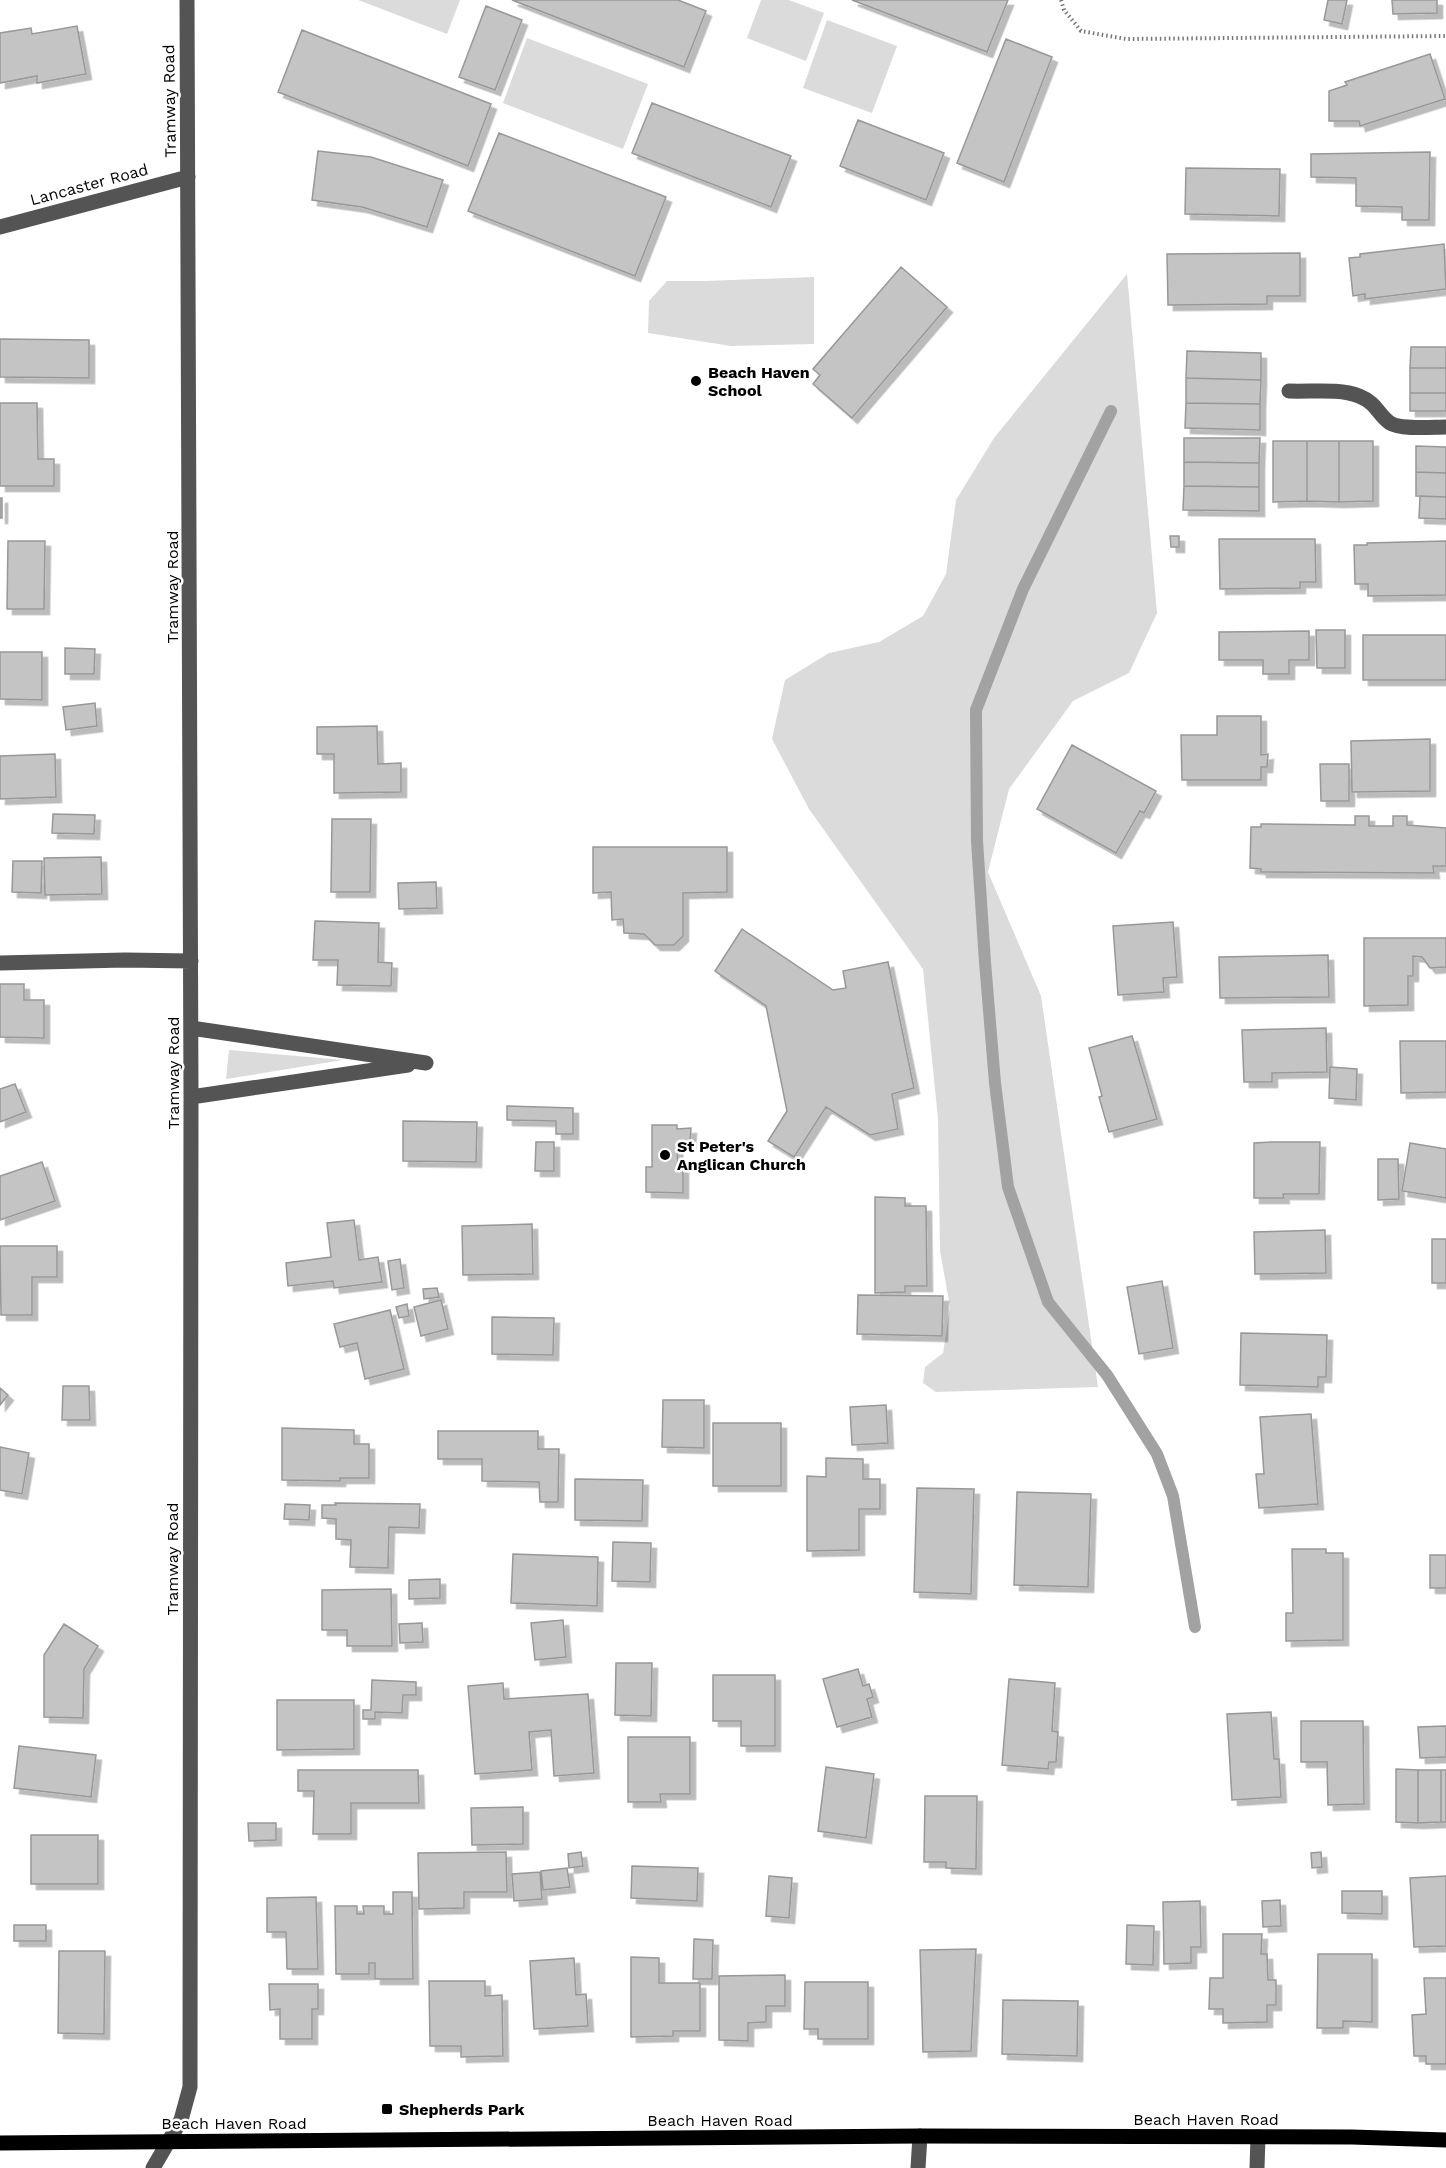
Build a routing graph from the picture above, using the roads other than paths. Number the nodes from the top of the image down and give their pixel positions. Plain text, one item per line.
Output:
1 (187, 0) edge
2 (188, 177) junction
3 (0, 227) edge
4 (1289, 391) dead end
5 (1446, 427) edge
6 (191, 961) junction
7 (0, 963) edge
8 (191, 1028) junction
9 (191, 1097) junction
10 (920, 2136) junction
11 (1258, 2137) junction
12 (1444, 2139) edge
13 (169, 2142) junction
14 (0, 2143) edge
15 (153, 2168) edge
16 (918, 2168) edge
17 (1257, 2168) edge

1 - 2 street, Tramway Road
2 - 3 street, Lancaster Road
2 - 6 street, Tramway Road
4 - 5 street
6 - 7 street
6 - 8 street, Tramway Road
8 - 9 street, Tramway Road
8 - 9 street
9 - 13 street, Tramway Road
10 - 11 main road, Beach Haven Road
10 - 13 main road, Beach Haven Road
10 - 16 street
11 - 12 main road, Beach Haven Road
11 - 17 street
13 - 14 main road, Beach Haven Road
13 - 15 street, Tramway Road

